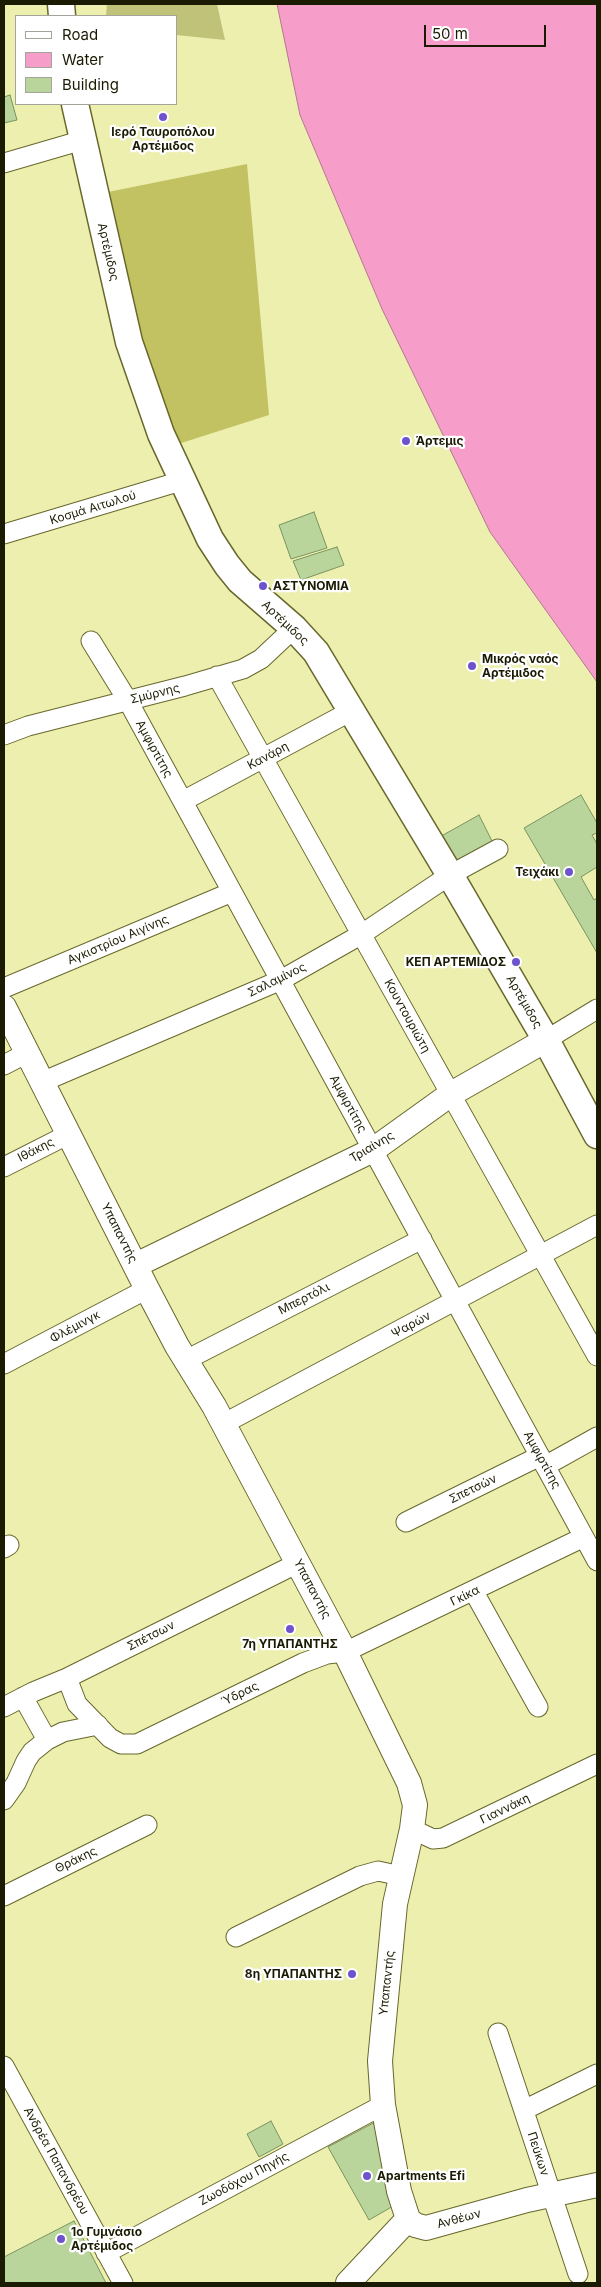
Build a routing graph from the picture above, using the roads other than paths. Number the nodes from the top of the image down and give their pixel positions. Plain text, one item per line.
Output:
1 (75, 105) edge
2 (82, 140) junction
3 (4, 163) edge
4 (182, 481) junction
5 (4, 534) edge
6 (294, 628) junction
7 (91, 641) dead end
8 (218, 676) junction
9 (128, 700) junction
10 (353, 710) junction
11 (4, 734) edge
12 (264, 759) junction
13 (183, 801) junction
14 (498, 849) dead end
15 (450, 875) junction
16 (232, 892) junction
17 (362, 934) junction
18 (281, 980) junction
19 (4, 988) edge
20 (4, 1007) edge
21 (597, 1009) edge
22 (546, 1040) junction
23 (27, 1053) junction
24 (4, 1065) edge
25 (42, 1082) junction
26 (451, 1094) junction
27 (69, 1134) junction
28 (597, 1135) edge
29 (373, 1150) junction
30 (4, 1167) edge
31 (597, 1225) edge
32 (422, 1239) junction
33 (541, 1255) junction
34 (136, 1265) junction
35 (147, 1289) junction
36 (456, 1301) junction
37 (597, 1356) edge
38 (186, 1360) junction
39 (4, 1364) edge
40 (223, 1424) junction
41 (597, 1437) edge
42 (543, 1461) junction
43 (406, 1522) dead end
44 (584, 1537) junction
45 (597, 1561) edge
46 (298, 1563) junction
47 (474, 1592) junction
48 (345, 1652) junction
49 (67, 1678) junction
50 (23, 1697) junction
51 (4, 1707) edge
52 (538, 1707) dead end
53 (98, 1726) junction
54 (47, 1740) junction
55 (597, 1764) edge
56 (4, 1800) edge
57 (147, 1825) dead end
58 (412, 1829) junction
59 (401, 1876) junction
60 (4, 1896) edge
61 (236, 1937) dead end
62 (498, 2033) dead end
63 (4, 2068) edge
64 (597, 2074) edge
65 (383, 2105) junction
66 (524, 2110) junction
67 (597, 2185) edge
68 (551, 2194) junction
69 (408, 2219) junction
70 (106, 2253) junction
71 (578, 2274) dead end
72 (122, 2283) edge
73 (348, 2283) edge

1 - 2 main road, Αρτέμιδος
2 - 3 street
2 - 4 main road, Αρτέμιδος
4 - 5 street, Κοσμά Αιτωλού
4 - 6 main road, Αρτέμιδος
6 - 8 street, Σμύρνης
6 - 10 main road, Αρτέμιδος
7 - 9 street, Αμφιρτίτης
8 - 9 street, Σμύρνης
8 - 12 street, Κουντουριώτη
9 - 11 street, Σμύρνης
9 - 13 street, Αμφιρτίτης
10 - 12 street, Κανάρη
10 - 15 main road, Αρτέμιδος
12 - 13 street, Κανάρη
12 - 17 street, Κουντουριώτη
13 - 16 street, Αμφιρτίτης
14 - 15 street, Σαλαμίνος
15 - 17 street, Σαλαμίνος
15 - 22 main road, Αρτέμιδος
16 - 18 street, Αμφιρτίτης
16 - 19 street, Αγκιστρίου Αιγίνης
17 - 18 street, Σαλαμίνος
17 - 26 street, Κουντουριώτη
18 - 25 street, Σαλαμίνος
18 - 29 street, Αμφιρτίτης
20 - 23 street, Υπαπαντής
21 - 22 street, Τριαίνης
22 - 26 street, Τριαίνης
22 - 28 main road, Αρτέμιδος
23 - 24 street
23 - 25 street, Υπαπαντής
25 - 27 street, Υπαπαντής
26 - 29 street, Τριαίνης
26 - 33 street, Κουντουριώτη
27 - 30 street, Ιθάκης
27 - 34 street, Υπαπαντής
29 - 32 street, Αμφιρτίτης
29 - 34 street, Τριαίνης
31 - 33 street, Ψαρών
32 - 36 street, Αμφιρτίτης
32 - 38 street, Μπερτόλι
33 - 36 street, Ψαρών
33 - 37 street, Κουντουριώτη
34 - 35 street, Υπαπαντής
35 - 38 street, Υπαπαντής
35 - 39 street, Φλέμινγκ
36 - 40 street, Ψαρών
36 - 42 street, Αμφιρτίτης
38 - 40 street, Υπαπαντής
40 - 46 street, Υπαπαντής
41 - 42 street, Σπετσών
42 - 43 street, Σπετσών
42 - 44 street, Αμφιρτίτης
44 - 45 street, Αμφιρτίτης
44 - 47 street, Γκίκα
46 - 48 street, Υπαπαντής
46 - 49 street, Σπέτσων
47 - 48 street, Γκίκα
47 - 52 street
48 - 53 street, Ύδρας
48 - 58 street, Υπαπαντής
49 - 50 street, Σπέτσων
49 - 53 street
50 - 51 street, Σπέτσων
50 - 54 street
53 - 54 street
54 - 56 street
55 - 58 street, Γιαννάκη
57 - 60 street, Θράκης
58 - 59 street, Υπαπαντής
59 - 61 street
59 - 65 street, Υπαπαντής
62 - 66 street, Πεύκων
63 - 70 street, Ανδρέα Παπανδρέου
64 - 66 street
65 - 69 street, Υπαπαντής
65 - 70 street, Ζωοδόχου Πηγής
66 - 68 street, Πεύκων
67 - 68 street, Ανθέων
68 - 69 street, Ανθέων
68 - 71 street, Πεύκων
69 - 73 street
70 - 72 street, Ανδρέα Παπανδρέου

